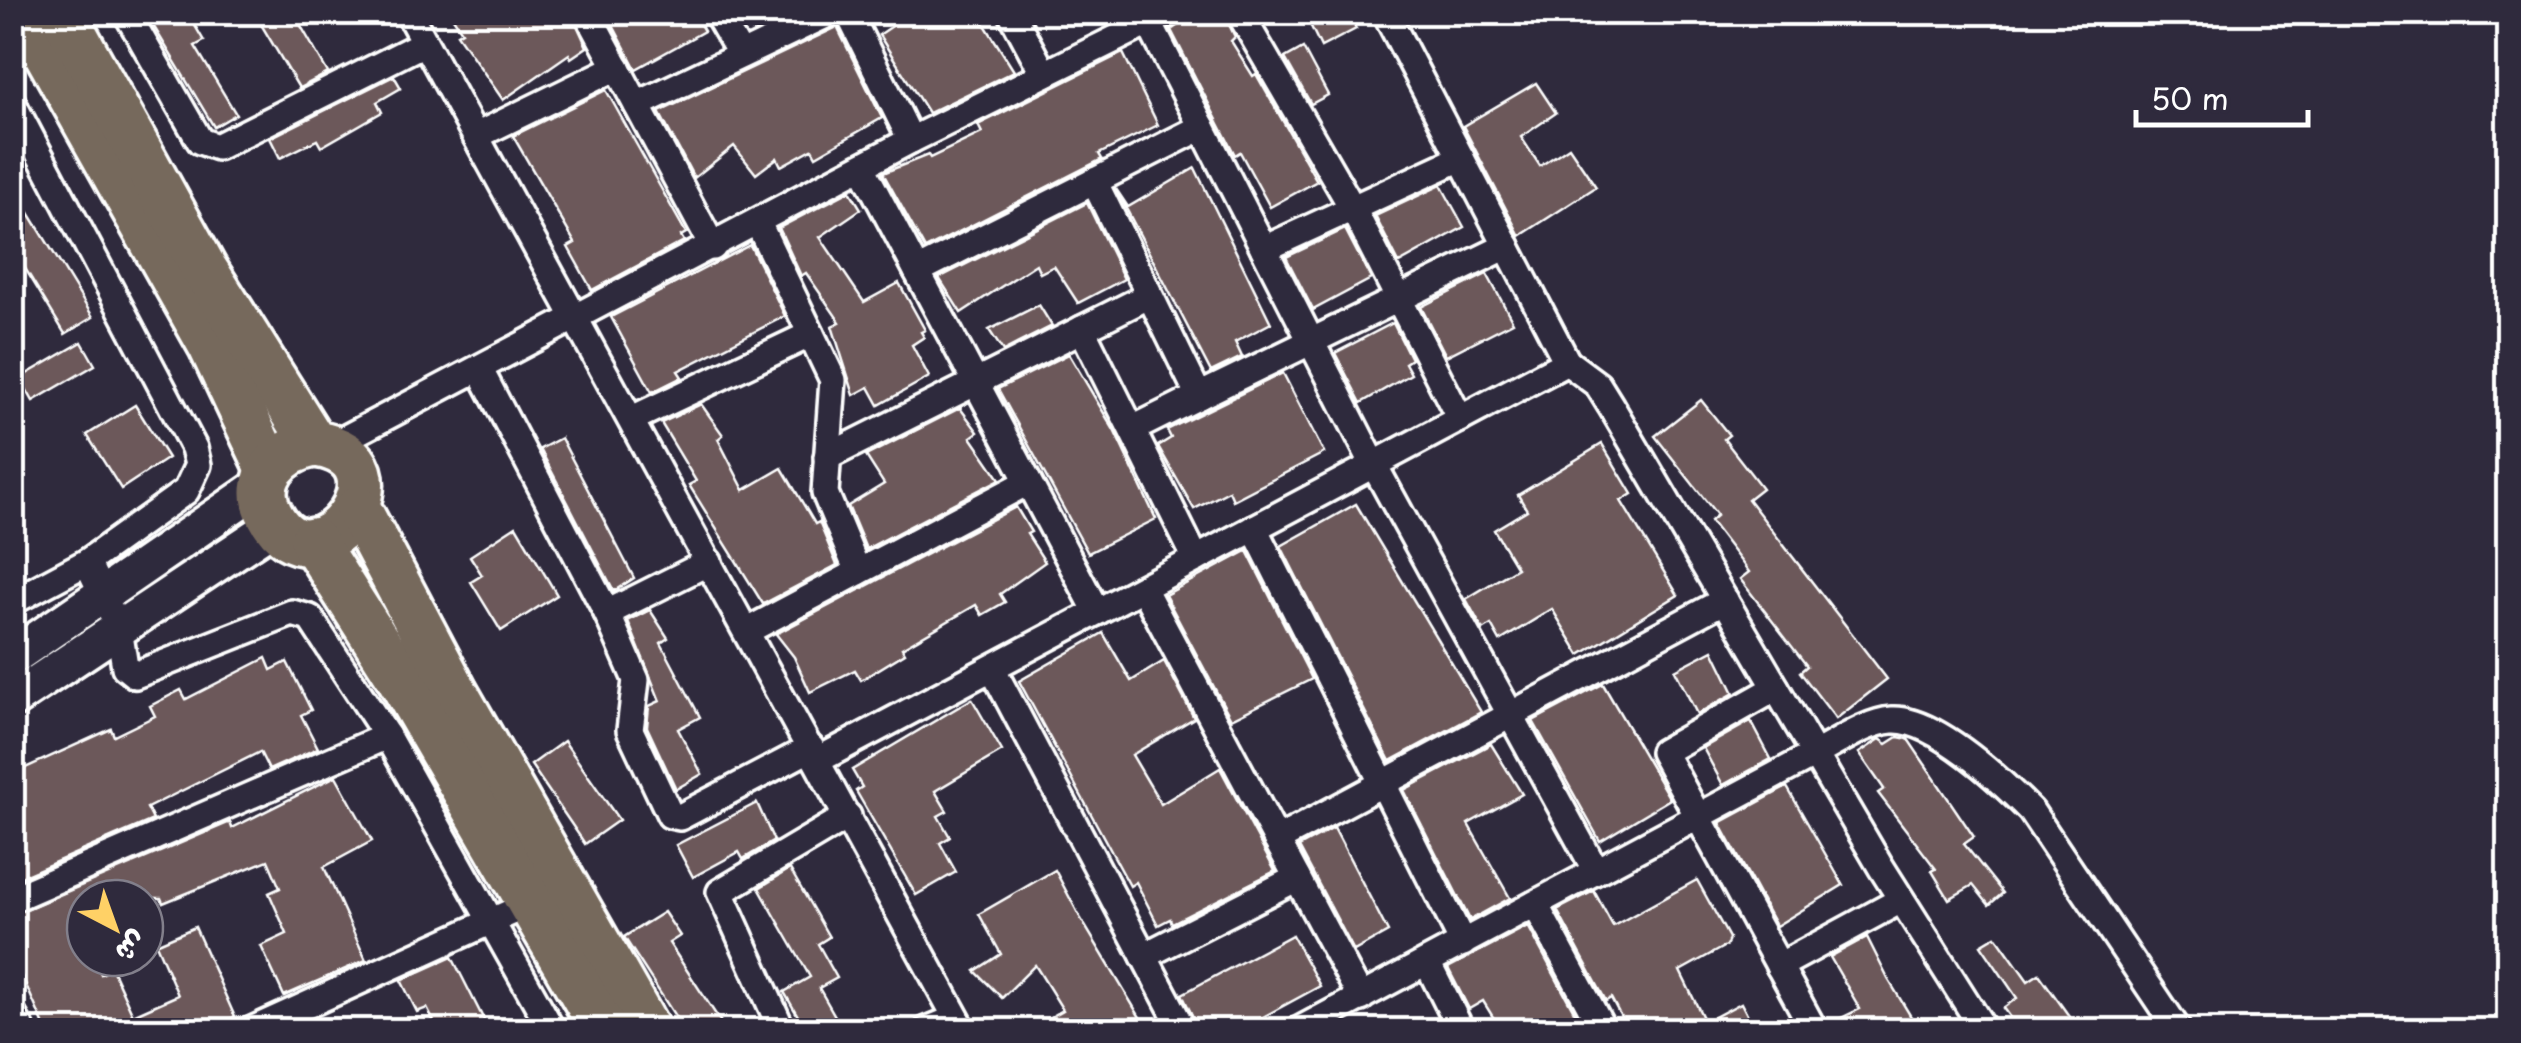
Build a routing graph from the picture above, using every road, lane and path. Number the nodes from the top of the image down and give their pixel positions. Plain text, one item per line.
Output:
1 (24, 12) edge
2 (62, 12) edge
3 (126, 12) edge
4 (408, 12) edge
5 (588, 12) edge
6 (716, 12) edge
7 (832, 12) edge
8 (848, 12) edge
9 (1011, 12) edge
10 (1239, 12) edge
11 (1385, 12) edge
12 (1160, 18) edge
13 (424, 43) junction
14 (741, 55) junction
15 (616, 67) junction
16 (1044, 74) junction
17 (12, 102) edge
18 (637, 105) junction
19 (1202, 126) junction
20 (476, 136) junction
21 (911, 140) junction
22 (1461, 158) junction
23 (862, 167) junction
24 (1094, 181) junction
25 (1352, 209) junction
26 (758, 222) junction
27 (1507, 246) junction
28 (713, 247) junction
29 (1264, 248) junction
30 (917, 271) junction
31 (1148, 296) junction
32 (1400, 296) junction
33 (578, 319) junction
34 (1082, 329) junction
35 (811, 334) junction
36 (1311, 340) junction
37 (1567, 362) junction
38 (480, 370) junction
39 (975, 386) junction
40 (1199, 396) junction
41 (632, 419) junction
42 (1460, 419) junction
43 (1133, 429) junction
44 (322, 446) junction
45 (827, 457) junction
46 (1374, 464) junction
47 (1028, 482) junction
48 (281, 505) junction
49 (358, 509) junction
50 (1254, 528) junction
51 (1196, 560) junction
52 (87, 562) junction
53 (709, 562) junction
54 (858, 572) junction
55 (1143, 588) junction
56 (102, 596) junction
57 (1725, 600) junction
58 (12, 602) edge
59 (1097, 612) junction
60 (607, 613) junction
61 (119, 629) junction
62 (747, 631) junction
63 (12, 658) edge
64 (992, 668) junction
65 (1776, 688) junction
66 (12, 700) edge
67 (1510, 716) junction
68 (387, 736) junction
69 (814, 754) junction
70 (1814, 754) junction
71 (1384, 786) junction
72 (848, 816) junction
73 (1697, 818) junction
74 (1277, 840) junction
75 (1596, 872) junction
76 (1297, 878) junction
77 (12, 899) edge
78 (1901, 900) junction
79 (1534, 904) junction
80 (510, 913) junction
81 (1463, 942) junction
82 (1144, 956) junction
83 (1426, 962) junction
84 (1779, 966) junction
85 (1360, 998) junction
86 (12, 1013) edge
87 (959, 1024) edge
88 (1178, 1028) edge
89 (22, 1030) edge
90 (252, 1030) edge
91 (552, 1030) edge
92 (604, 1030) edge
93 (646, 1030) edge
94 (782, 1030) edge
95 (927, 1030) edge
96 (1299, 1030) edge
97 (1461, 1030) edge
98 (1602, 1030) edge
99 (1814, 1030) edge
100 (1984, 1030) edge
101 (2178, 1030) edge

1 - 48 highway
2 - 44 highway
3 - 13 street
4 - 13 street
5 - 15 street
6 - 14 street
7 - 14 street
8 - 21 street
9 - 16 street
10 - 25 street
11 - 22 street
12 - 16 street
12 - 19 street
13 - 20 street
14 - 18 street
15 - 18 street
15 - 20 street
16 - 21 street
17 - 52 street
18 - 28 street
19 - 24 street
19 - 29 street
20 - 33 street
21 - 23 street
22 - 25 street
22 - 27 street
23 - 26 street
23 - 30 street
24 - 30 street
24 - 31 street
25 - 29 street
25 - 32 street
26 - 28 street
26 - 35 street
27 - 32 street
27 - 37 street
28 - 33 street
29 - 36 street
30 - 39 street
31 - 34 street
31 - 40 street
32 - 36 street
32 - 42 street
33 - 38 street
33 - 41 street
34 - 39 street
34 - 43 street
35 - 41 street
35 - 45 street
36 - 40 street
36 - 46 street
37 - 42 street
37 - 57 street
38 - 44 street
38 - 60 street
39 - 45 street
39 - 47 street
40 - 43 street
41 - 53 street
42 - 46 street
43 - 51 street
44 - 48 highway
44 - 49 highway
45 - 54 street
46 - 50 street
46 - 67 street
47 - 54 street
47 - 59 street
48 - 49 highway
48 - 56 main road
48 - 61 main road
48 - 80 highway
49 - 93 highway
50 - 51 street
50 - 71 street
51 - 55 street
52 - 56 street
52 - 58 street
53 - 60 street
53 - 62 street
54 - 62 street
55 - 59 street
55 - 74 street
56 - 61 street
56 - 63 main road
57 - 65 street
57 - 67 street
59 - 64 street
60 - 69 street
61 - 66 main road
61 - 68 street
62 - 69 street
64 - 69 street
64 - 82 street
65 - 70 street
65 - 73 street
67 - 71 street
67 - 75 street
68 - 77 street
68 - 80 street
69 - 72 street
70 - 73 street
70 - 78 street
70 - 101 street
71 - 74 street
71 - 81 street
72 - 87 street
72 - 94 street
73 - 75 street
73 - 84 street
74 - 76 street
75 - 79 street
76 - 82 street
76 - 85 street
78 - 84 street
78 - 100 street
79 - 81 street
79 - 98 street
80 - 90 street
80 - 91 street
80 - 92 highway
81 - 83 street
82 - 88 street
83 - 85 street
83 - 97 street
84 - 99 street
85 - 96 street
86 - 89 street
87 - 95 street

